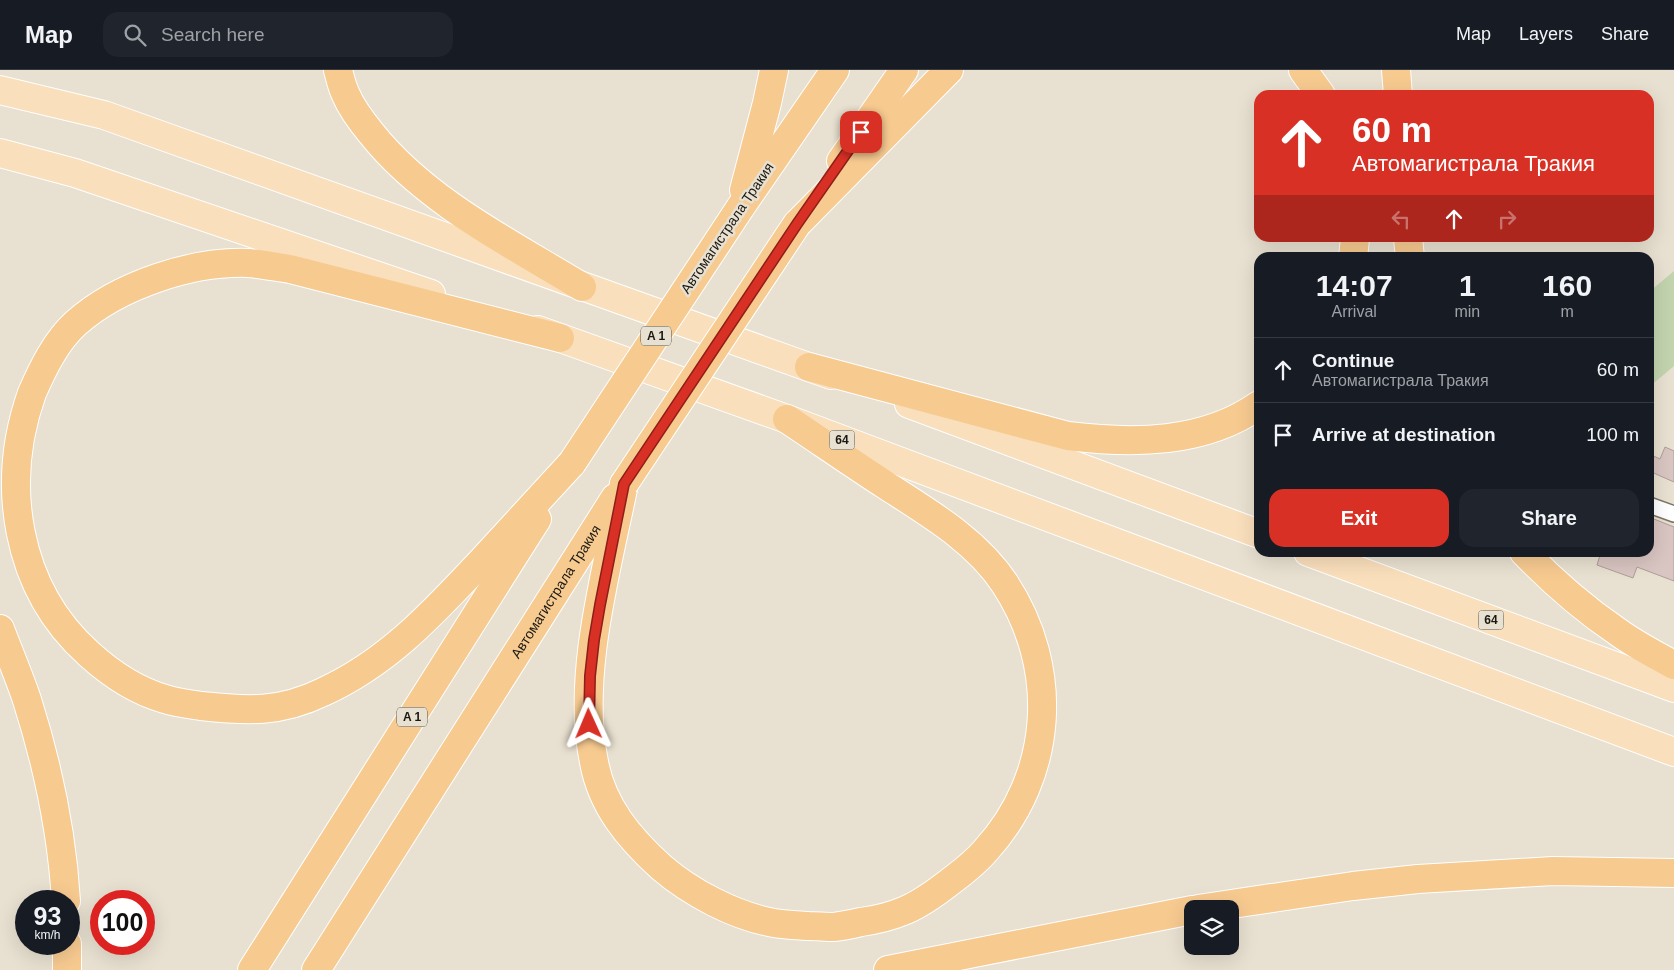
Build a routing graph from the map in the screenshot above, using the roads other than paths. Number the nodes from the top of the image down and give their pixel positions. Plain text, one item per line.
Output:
1 (338, 70) edge
2 (774, 70) edge
3 (835, 70) edge
4 (904, 70) edge
5 (949, 70) edge
6 (1303, 70) edge
7 (1396, 70) edge
8 (0, 90) edge
9 (1317, 90) edge
10 (1398, 90) edge
11 (0, 153) edge
12 (740, 208) junction
13 (797, 224) junction
14 (582, 287) junction
15 (560, 338) junction
16 (809, 367) junction
17 (1254, 409) edge
18 (787, 419) junction
19 (572, 463) junction
20 (624, 484) junction
21 (1654, 507) edge
22 (1674, 514) edge
23 (1254, 532) edge
24 (1321, 557) edge
25 (1529, 557) edge
26 (0, 629) edge
27 (1674, 666) edge
28 (1674, 688) edge
29 (1674, 752) edge
30 (1674, 873) edge
31 (65, 890) edge
32 (1239, 903) edge
33 (1184, 912) edge
34 (67, 955) edge
35 (67, 970) edge
36 (252, 970) edge
37 (316, 970) edge
38 (888, 970) edge

1 - 14 highway
2 - 12 highway
3 - 12 highway, Автомагистрала Тракия / A 1
4 - 13 highway, Автомагистрала Тракия
5 - 13 highway
6 - 9 highway
7 - 10 highway
8 - 14 main road
11 - 15 main road, 64
12 - 19 highway, Автомагистрала Тракия / A 1, bridge
13 - 20 highway, Автомагистрала Тракия, bridge
14 - 16 main road
15 - 18 main road, 64
15 - 19 highway
16 - 17 highway
16 - 23 main road
18 - 20 highway
18 - 29 main road, 64
19 - 36 highway, Автомагистрала Тракия / A 1
20 - 37 highway, Автомагистрала Тракия
21 - 22 lane
24 - 28 main road, 64
25 - 27 highway
26 - 31 highway
30 - 32 highway
33 - 38 highway
34 - 35 highway

